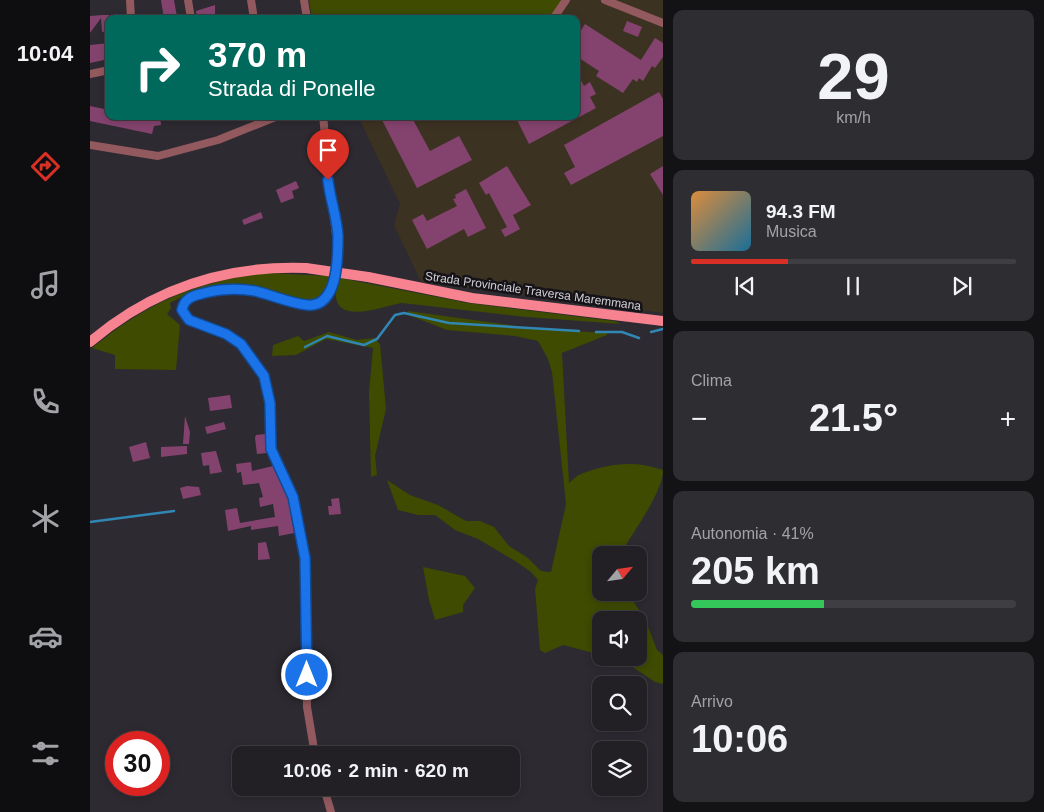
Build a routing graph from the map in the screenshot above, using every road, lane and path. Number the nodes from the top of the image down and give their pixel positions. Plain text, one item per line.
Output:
1 (130, 0) edge
2 (188, 0) edge
3 (251, 0) edge
4 (304, 0) edge
5 (566, 0) edge
6 (605, 0) edge
7 (131, 15) edge
8 (190, 15) edge
9 (253, 15) edge
10 (306, 15) edge
11 (556, 15) edge
12 (663, 23) edge
13 (105, 71) edge
14 (90, 74) edge
15 (268, 120) edge
16 (323, 120) edge
17 (90, 145) edge
18 (663, 321) edge
19 (90, 342) edge
20 (314, 746) edge
21 (326, 796) edge
22 (331, 812) edge

1 - 7 street
2 - 8 street
3 - 9 street
4 - 10 street
5 - 11 street
6 - 12 street
13 - 14 street
15 - 17 street
16 - 20 street
18 - 19 main road, Strada Provinciale Traversa Maremmana, bridge
21 - 22 street

